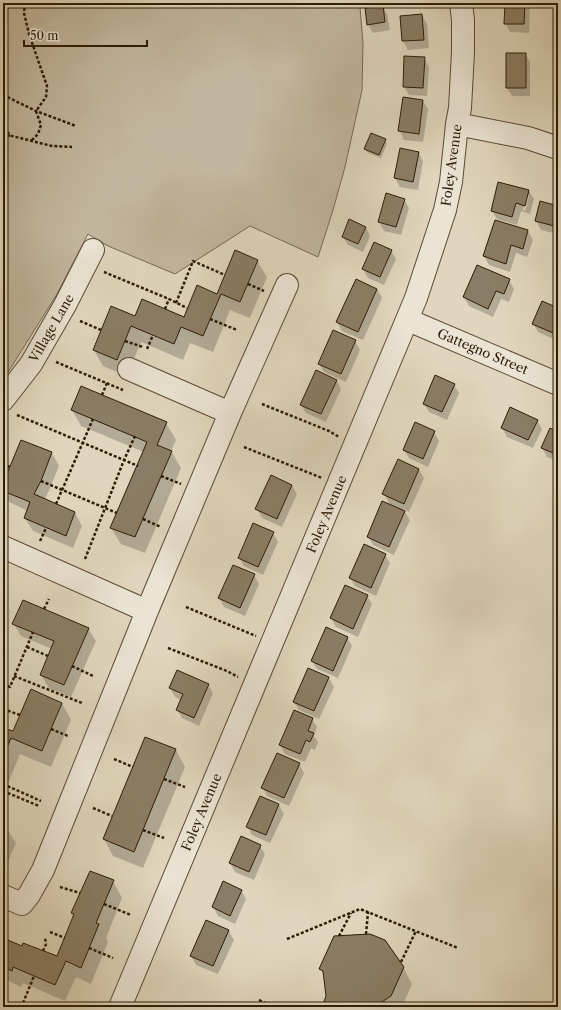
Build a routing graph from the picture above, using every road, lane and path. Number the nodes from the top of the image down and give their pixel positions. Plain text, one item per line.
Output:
1 (25, 3) edge
2 (461, 3) edge
3 (3, 95) edge
4 (36, 111) junction
5 (457, 124) junction
6 (76, 126) dead end
7 (3, 129) edge
8 (3, 133) edge
9 (12, 136) junction
10 (31, 141) junction
11 (72, 147) dead end
12 (558, 148) edge
13 (93, 250) dead end
14 (104, 272) dead end
15 (225, 275) dead end
16 (248, 284) dead end
17 (278, 290) joint
18 (169, 299) junction
19 (176, 303) junction
20 (187, 308) dead end
21 (165, 309) dead end
22 (210, 319) dead end
23 (408, 320) junction
24 (80, 321) dead end
25 (101, 330) dead end
26 (237, 330) dead end
27 (153, 335) dead end
28 (125, 341) dead end
29 (143, 347) dead end
30 (147, 349) dead end
31 (56, 362) dead end
32 (129, 369) dead end
33 (107, 383) junction
34 (558, 384) edge
35 (123, 390) dead end
36 (102, 395) dead end
37 (262, 404) dead end
38 (10, 408) edge
39 (230, 413) junction
40 (93, 419) dead end
41 (135, 436) dead end
42 (340, 437) dead end
43 (83, 442) junction
44 (244, 447) dead end
45 (124, 460) junction
46 (3, 465) edge
47 (138, 466) dead end
48 (10, 467) dead end
49 (162, 476) dead end
50 (323, 478) dead end
51 (41, 481) dead end
52 (182, 484) dead end
53 (62, 490) junction
54 (56, 504) dead end
55 (105, 509) junction
56 (117, 513) dead end
57 (143, 519) dead end
58 (46, 528) dead end
59 (164, 528) dead end
60 (40, 541) dead end
61 (3, 547) edge
62 (85, 559) dead end
63 (48, 599) dead end
64 (186, 607) dead end
65 (44, 609) dead end
66 (147, 611) junction
67 (33, 632) dead end
68 (262, 638) dead end
69 (28, 647) junction
70 (168, 648) dead end
71 (48, 656) dead end
72 (72, 666) dead end
73 (14, 676) junction
74 (93, 676) dead end
75 (239, 678) dead end
76 (3, 685) edge
77 (82, 703) dead end
78 (3, 709) edge
79 (20, 715) dead end
80 (51, 729) dead end
81 (68, 736) dead end
82 (114, 759) dead end
83 (133, 766) dead end
84 (164, 779) dead end
85 (3, 784) edge
86 (185, 787) dead end
87 (3, 791) edge
88 (41, 801) dead end
89 (39, 806) dead end
90 (93, 808) dead end
91 (112, 816) dead end
92 (143, 830) dead end
93 (164, 838) dead end
94 (60, 887) dead end
95 (80, 893) dead end
96 (3, 896) edge
97 (104, 904) dead end
98 (352, 912) junction
99 (368, 912) junction
100 (131, 915) dead end
101 (416, 931) junction
102 (50, 932) dead end
103 (366, 934) dead end
104 (339, 936) dead end
105 (45, 938) dead end
106 (65, 938) dead end
107 (287, 939) dead end
108 (89, 948) dead end
109 (458, 948) dead end
110 (43, 951) dead end
111 (113, 958) dead end
112 (401, 962) dead end
113 (34, 976) dead end
114 (259, 1000) dead end
115 (23, 1003) dead end
116 (120, 1007) edge
117 (274, 1007) edge

1 - 4 path
2 - 5 street, Foley Avenue
3 - 4 path
4 - 6 path
4 - 10 path
5 - 12 street
5 - 23 street, Foley Avenue
7 - 9 path
8 - 9 path
9 - 10 path
10 - 11 path
13 - 38 street, Village Lane
14 - 18 path
15 - 19 path
16 - 17 path
17 - 39 street
18 - 19 path
18 - 21 path
19 - 20 path
22 - 26 path
23 - 34 street, Gattegno Street
23 - 116 street, Foley Avenue
24 - 25 path
27 - 30 path
28 - 29 path
31 - 33 path
32 - 39 street
33 - 35 path
33 - 36 path
37 - 42 path
38 - 43 path
39 - 66 street
40 - 43 path
41 - 45 path
43 - 45 path
43 - 53 path
44 - 50 path
45 - 47 path
45 - 55 path
46 - 48 path
49 - 52 path
51 - 53 path
53 - 54 path
53 - 55 path
55 - 56 path
55 - 62 path
57 - 59 path
58 - 60 path
61 - 66 street
63 - 65 path
64 - 68 path
66 - 96 street
67 - 69 path
69 - 71 path
69 - 73 path
70 - 75 path
72 - 74 path
73 - 76 path
73 - 77 path
78 - 79 path
80 - 81 path
82 - 83 path
84 - 86 path
85 - 88 path
87 - 89 path
90 - 91 path
92 - 93 path
94 - 95 path
97 - 100 path
98 - 99 path
98 - 104 path
98 - 107 path
99 - 101 path
99 - 103 path
101 - 109 path
101 - 112 path
102 - 106 path
105 - 110 path
108 - 111 path
113 - 115 path
114 - 117 path

